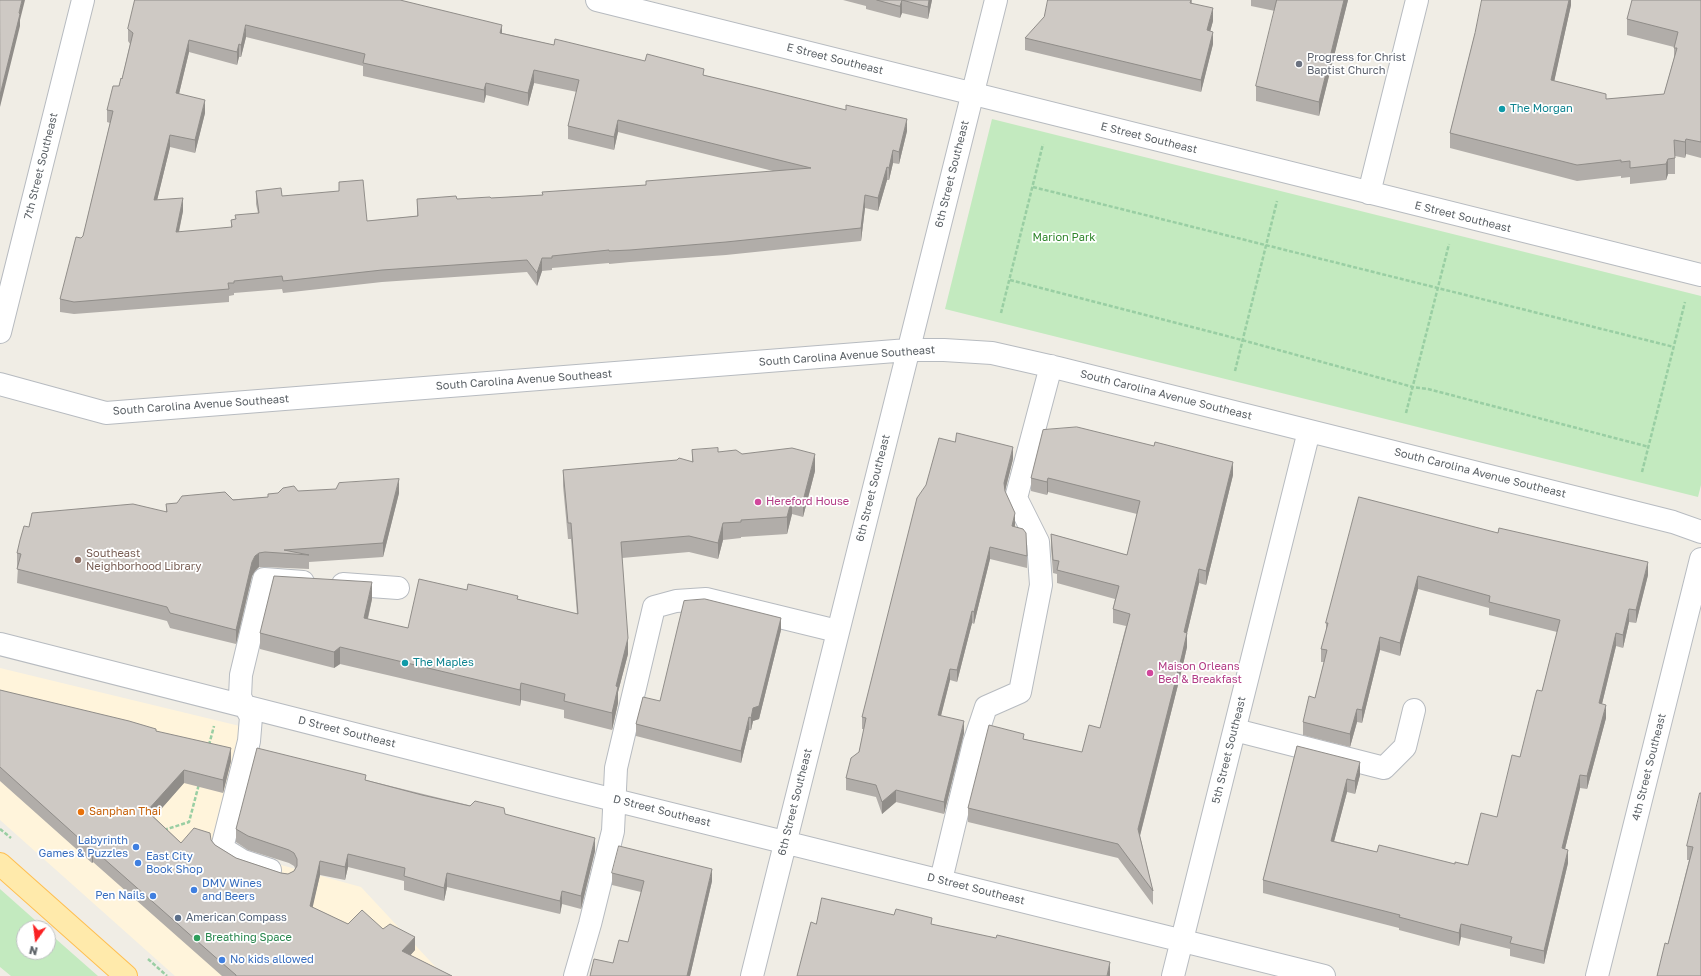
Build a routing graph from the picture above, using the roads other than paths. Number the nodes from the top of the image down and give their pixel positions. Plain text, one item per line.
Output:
1 (83, 0) edge
2 (597, 0) edge
3 (996, 0) edge
4 (1417, 0) edge
5 (972, 93) junction
6 (1369, 193) junction
7 (1701, 275) edge
8 (0, 332) edge
9 (908, 350) junction
10 (1051, 366) junction
11 (0, 384) edge
12 (1309, 431) junction
13 (1701, 532) edge
14 (1701, 559) edge
15 (398, 588) dead end
16 (837, 632) junction
17 (0, 644) edge
18 (244, 706) junction
19 (1414, 710) dead end
20 (1235, 730) junction
21 (614, 800) junction
22 (785, 842) junction
23 (0, 864) edge
24 (285, 875) edge
25 (940, 880) junction
26 (1182, 941) junction
27 (126, 976) edge
28 (575, 976) edge
29 (752, 976) edge
30 (1173, 976) edge
31 (1324, 976) edge
32 (1597, 976) edge

1 - 8 street, 7th Street Southeast
2 - 5 street, E Street Southeast
3 - 5 street, 6th Street Southeast
4 - 6 street
5 - 6 street, E Street Southeast
5 - 9 street, 6th Street Southeast
6 - 7 street, E Street Southeast
9 - 10 street, South Carolina Avenue Southeast
9 - 11 street, South Carolina Avenue Southeast
9 - 16 street, 6th Street Southeast
10 - 12 street, South Carolina Avenue Southeast
10 - 25 street
12 - 13 street, South Carolina Avenue Southeast
12 - 20 street, 5th Street Southeast
14 - 32 street, 4th Street Southeast
15 - 18 street
16 - 21 street
16 - 22 street, 6th Street Southeast
17 - 18 street, D Street Southeast
18 - 21 street, D Street Southeast
18 - 24 street
19 - 20 street
20 - 26 street, 5th Street Southeast
21 - 22 street, D Street Southeast
21 - 28 street
22 - 25 street, D Street Southeast
22 - 29 street, 6th Street Southeast
23 - 27 main road
25 - 26 street, D Street Southeast
26 - 30 street, 5th Street Southeast
26 - 31 street, D Street Southeast

